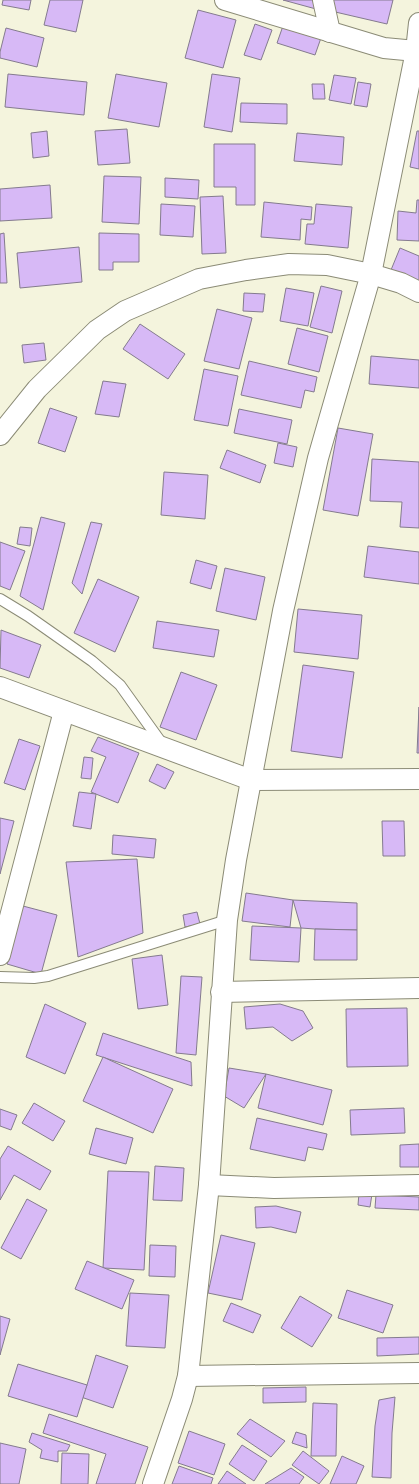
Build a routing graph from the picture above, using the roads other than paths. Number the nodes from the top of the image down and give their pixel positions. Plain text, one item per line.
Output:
1 (225, 0) edge
2 (323, 0) edge
3 (419, 24) edge
4 (330, 32) junction
5 (416, 51) junction
6 (371, 274) junction
7 (419, 292) edge
8 (0, 435) edge
9 (0, 599) edge
10 (0, 687) edge
11 (64, 711) junction
12 (166, 749) junction
13 (419, 779) edge
14 (251, 780) junction
15 (227, 920) junction
16 (0, 955) edge
17 (0, 977) edge
18 (419, 988) edge
19 (221, 992) junction
20 (209, 1185) junction
21 (419, 1185) edge
22 (419, 1373) edge
23 (188, 1376) junction
24 (153, 1484) edge

1 - 4 street
2 - 4 street
3 - 5 street
4 - 5 street
5 - 6 street
6 - 7 street
6 - 8 street
6 - 14 street
9 - 12 lane
10 - 11 street
11 - 12 street
11 - 16 street
12 - 14 street
13 - 14 street
14 - 15 street
15 - 17 lane
15 - 19 street
18 - 19 street
19 - 20 street
20 - 21 street
20 - 23 street
22 - 23 street
23 - 24 street

